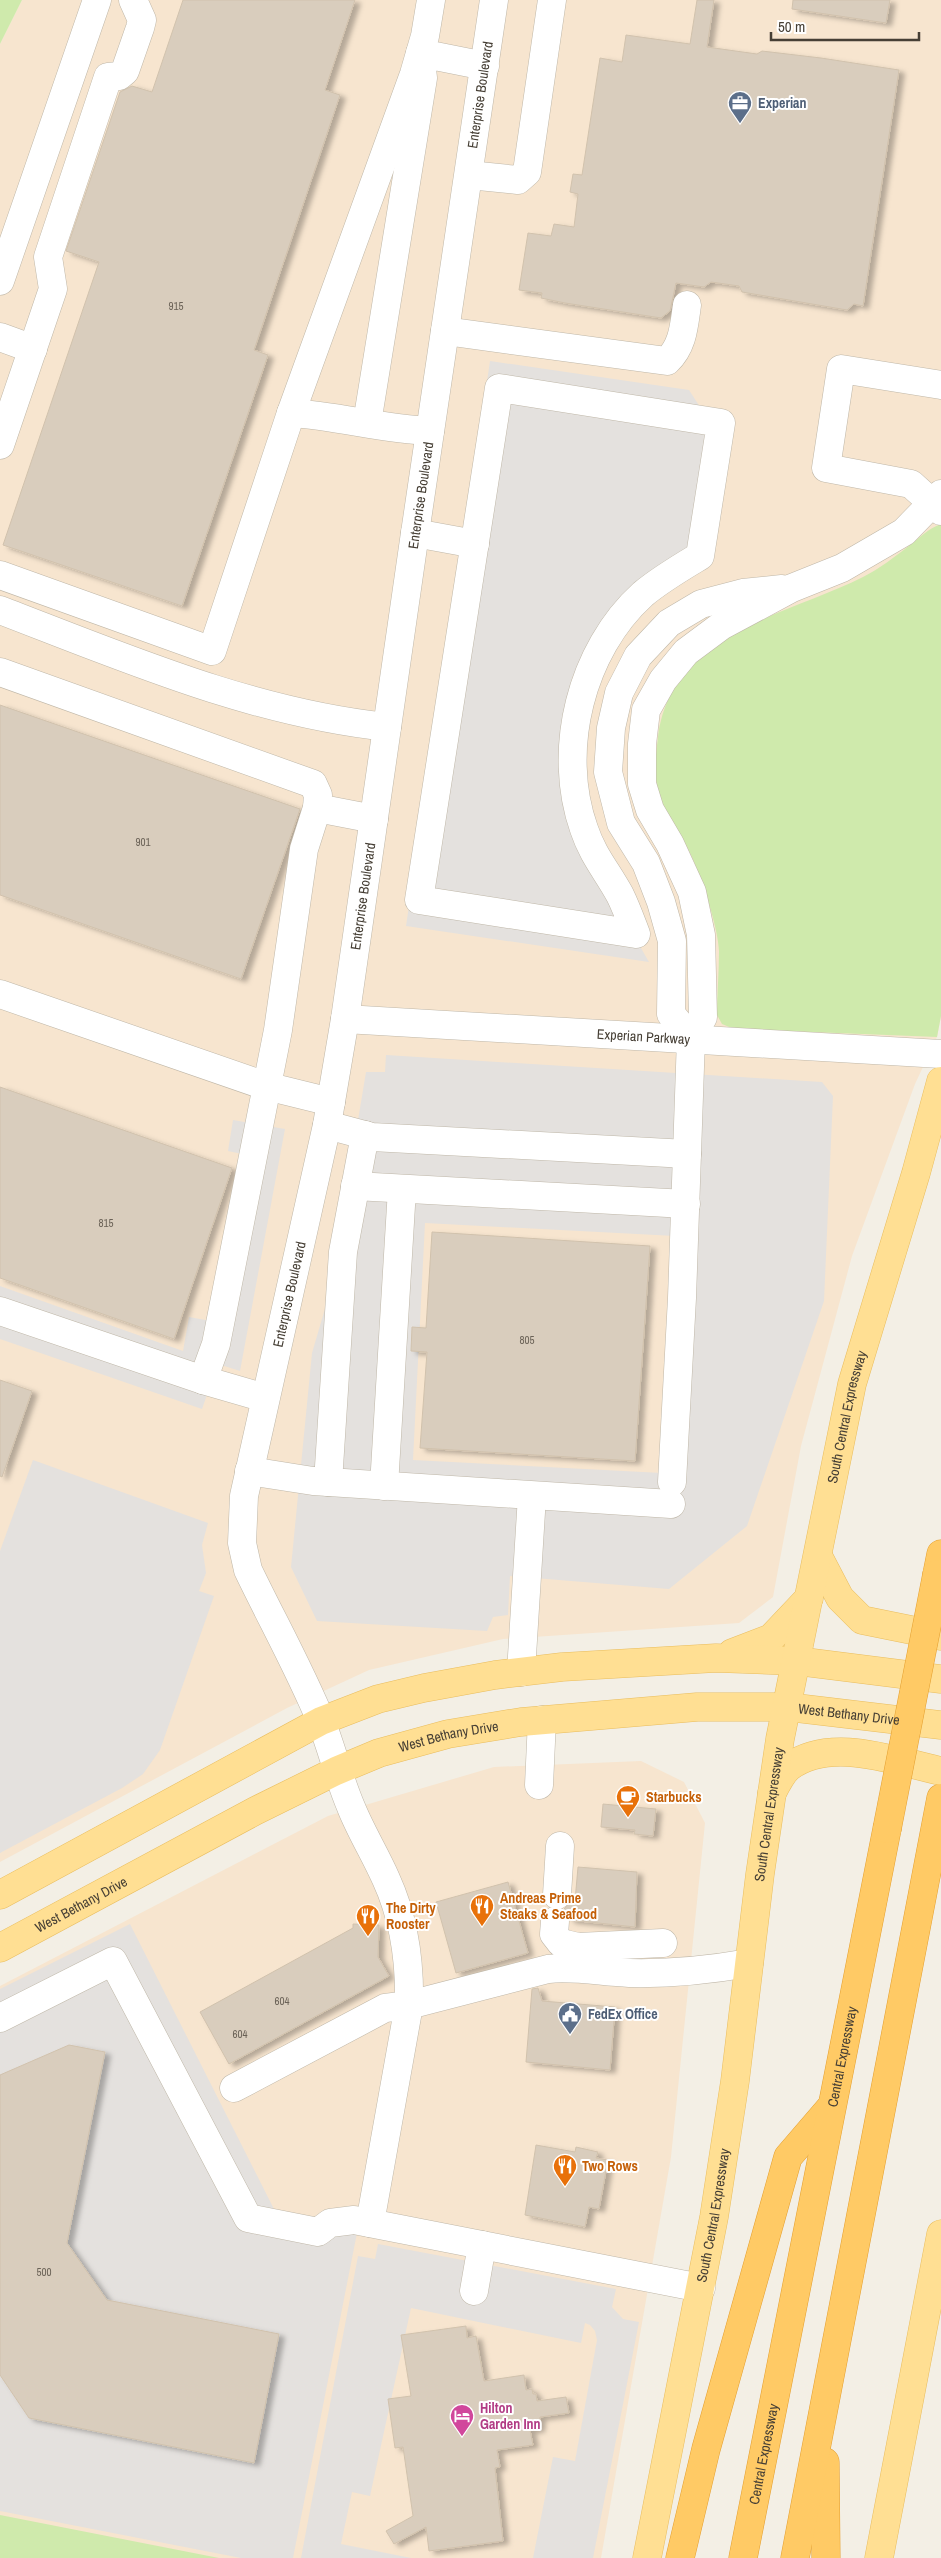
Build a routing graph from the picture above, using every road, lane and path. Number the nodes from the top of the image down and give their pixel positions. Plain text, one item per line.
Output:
1 (97, 0) edge
2 (133, 0) edge
3 (431, 0) edge
4 (494, 0) edge
5 (552, 0) edge
6 (420, 53) junction
7 (485, 66) junction
8 (49, 138) junction
9 (83, 150) junction
10 (469, 175) junction
11 (0, 280) edge
12 (687, 305) dead end
13 (446, 331) junction
14 (0, 337) edge
15 (33, 349) junction
16 (941, 385) edge
17 (291, 413) junction
18 (367, 423) junction
19 (430, 431) junction
20 (0, 445) edge
21 (938, 502) edge
22 (414, 533) junction
23 (475, 544) junction
24 (0, 575) edge
25 (792, 588) junction
26 (0, 610) edge
27 (0, 672) edge
28 (387, 727) junction
29 (572, 771) junction
30 (608, 772) junction
31 (642, 772) junction
32 (317, 808) junction
33 (374, 819) junction
34 (696, 914) junction
35 (666, 921) junction
36 (0, 994) edge
37 (345, 1019) junction
38 (692, 1038) junction
39 (941, 1054) edge
40 (941, 1081) edge
41 (266, 1086) junction
42 (329, 1114) junction
43 (365, 1135) junction
44 (687, 1154) junction
45 (355, 1186) junction
46 (402, 1189) junction
47 (686, 1204) junction
48 (0, 1311) edge
49 (203, 1380) junction
50 (265, 1398) junction
51 (249, 1471) junction
52 (328, 1482) junction
53 (384, 1486) junction
54 (532, 1496) junction
55 (818, 1556) junction
56 (939, 1564) edge
57 (810, 1597) junction
58 (941, 1636) edge
59 (716, 1658) junction
60 (797, 1661) junction
61 (521, 1672) junction
62 (941, 1679) edge
63 (788, 1707) junction
64 (542, 1720) junction
65 (321, 1721) junction
66 (941, 1725) edge
67 (336, 1770) junction
68 (941, 1771) edge
69 (539, 1785) dead end
70 (771, 1794) junction
71 (941, 1798) edge
72 (560, 1846) dead end
73 (0, 1895) edge
74 (664, 1943) dead end
75 (0, 1948) edge
76 (749, 1963) junction
77 (408, 2005) junction
78 (0, 2018) edge
79 (234, 2088) dead end
80 (832, 2105) junction
81 (370, 2223) junction
82 (941, 2234) edge
83 (482, 2245) junction
84 (701, 2288) junction
85 (474, 2291) dead end
86 (824, 2412) junction
87 (648, 2558) edge
88 (680, 2558) edge
89 (743, 2558) edge
90 (795, 2558) edge
91 (826, 2558) edge
92 (879, 2558) edge

1 - 8 street
2 - 9 street
3 - 6 street
4 - 7 street, Enterprise Boulevard
5 - 10 street
6 - 7 street
6 - 17 street
6 - 18 street
7 - 10 street, Enterprise Boulevard
8 - 9 street
8 - 11 street
9 - 15 street
10 - 13 street, Enterprise Boulevard
12 - 13 street
13 - 19 street, Enterprise Boulevard
14 - 15 street
15 - 20 street
16 - 21 street
17 - 18 street
17 - 24 street
18 - 19 street
19 - 22 street, Enterprise Boulevard
21 - 25 street
22 - 23 street
22 - 28 street, Enterprise Boulevard
23 - 29 street
23 - 29 street
25 - 30 street
25 - 31 street
26 - 28 street
27 - 32 street
28 - 33 street, Enterprise Boulevard
29 - 30 street
30 - 31 street
30 - 35 street
31 - 34 street
32 - 33 street
32 - 41 street
33 - 37 street, Enterprise Boulevard
34 - 35 street
34 - 38 street
35 - 38 street
36 - 41 street
37 - 38 street, Experian Parkway
37 - 42 street, Enterprise Boulevard
38 - 39 street, Experian Parkway
38 - 44 street
40 - 55 main road, South Central Expressway
41 - 42 street
41 - 49 street
42 - 43 street
42 - 50 street, Enterprise Boulevard
43 - 44 street
43 - 45 street
44 - 47 street
45 - 46 street
45 - 52 street
46 - 47 street
46 - 53 street
47 - 54 street
48 - 49 street
49 - 50 street
50 - 51 street, Enterprise Boulevard
51 - 52 street
51 - 65 street, Enterprise Boulevard
52 - 53 street
53 - 54 street
54 - 61 street
55 - 57 main road, South Central Expressway
55 - 58 main road
56 - 80 highway, Central Expressway, bridge
57 - 59 main road
57 - 60 main road, South Central Expressway
59 - 60 main road
59 - 61 main road
60 - 62 main road
60 - 63 main road, South Central Expressway
61 - 65 main road
63 - 64 main road, West Bethany Drive
63 - 66 main road, West Bethany Drive
63 - 70 main road, South Central Expressway
64 - 67 main road, West Bethany Drive
64 - 69 street
65 - 67 street, Enterprise Boulevard
65 - 73 main road
67 - 75 main road, West Bethany Drive
67 - 77 street, Enterprise Boulevard
68 - 70 main road
70 - 76 main road, South Central Expressway
71 - 86 highway
72 - 74 street
76 - 77 street
76 - 84 main road, South Central Expressway
77 - 79 street
77 - 81 street, Enterprise Boulevard
78 - 81 street
80 - 88 highway
80 - 89 highway, Central Expressway
81 - 83 street
82 - 92 main road
83 - 84 street
83 - 85 street
84 - 87 main road, South Central Expressway
86 - 90 highway
86 - 91 highway

